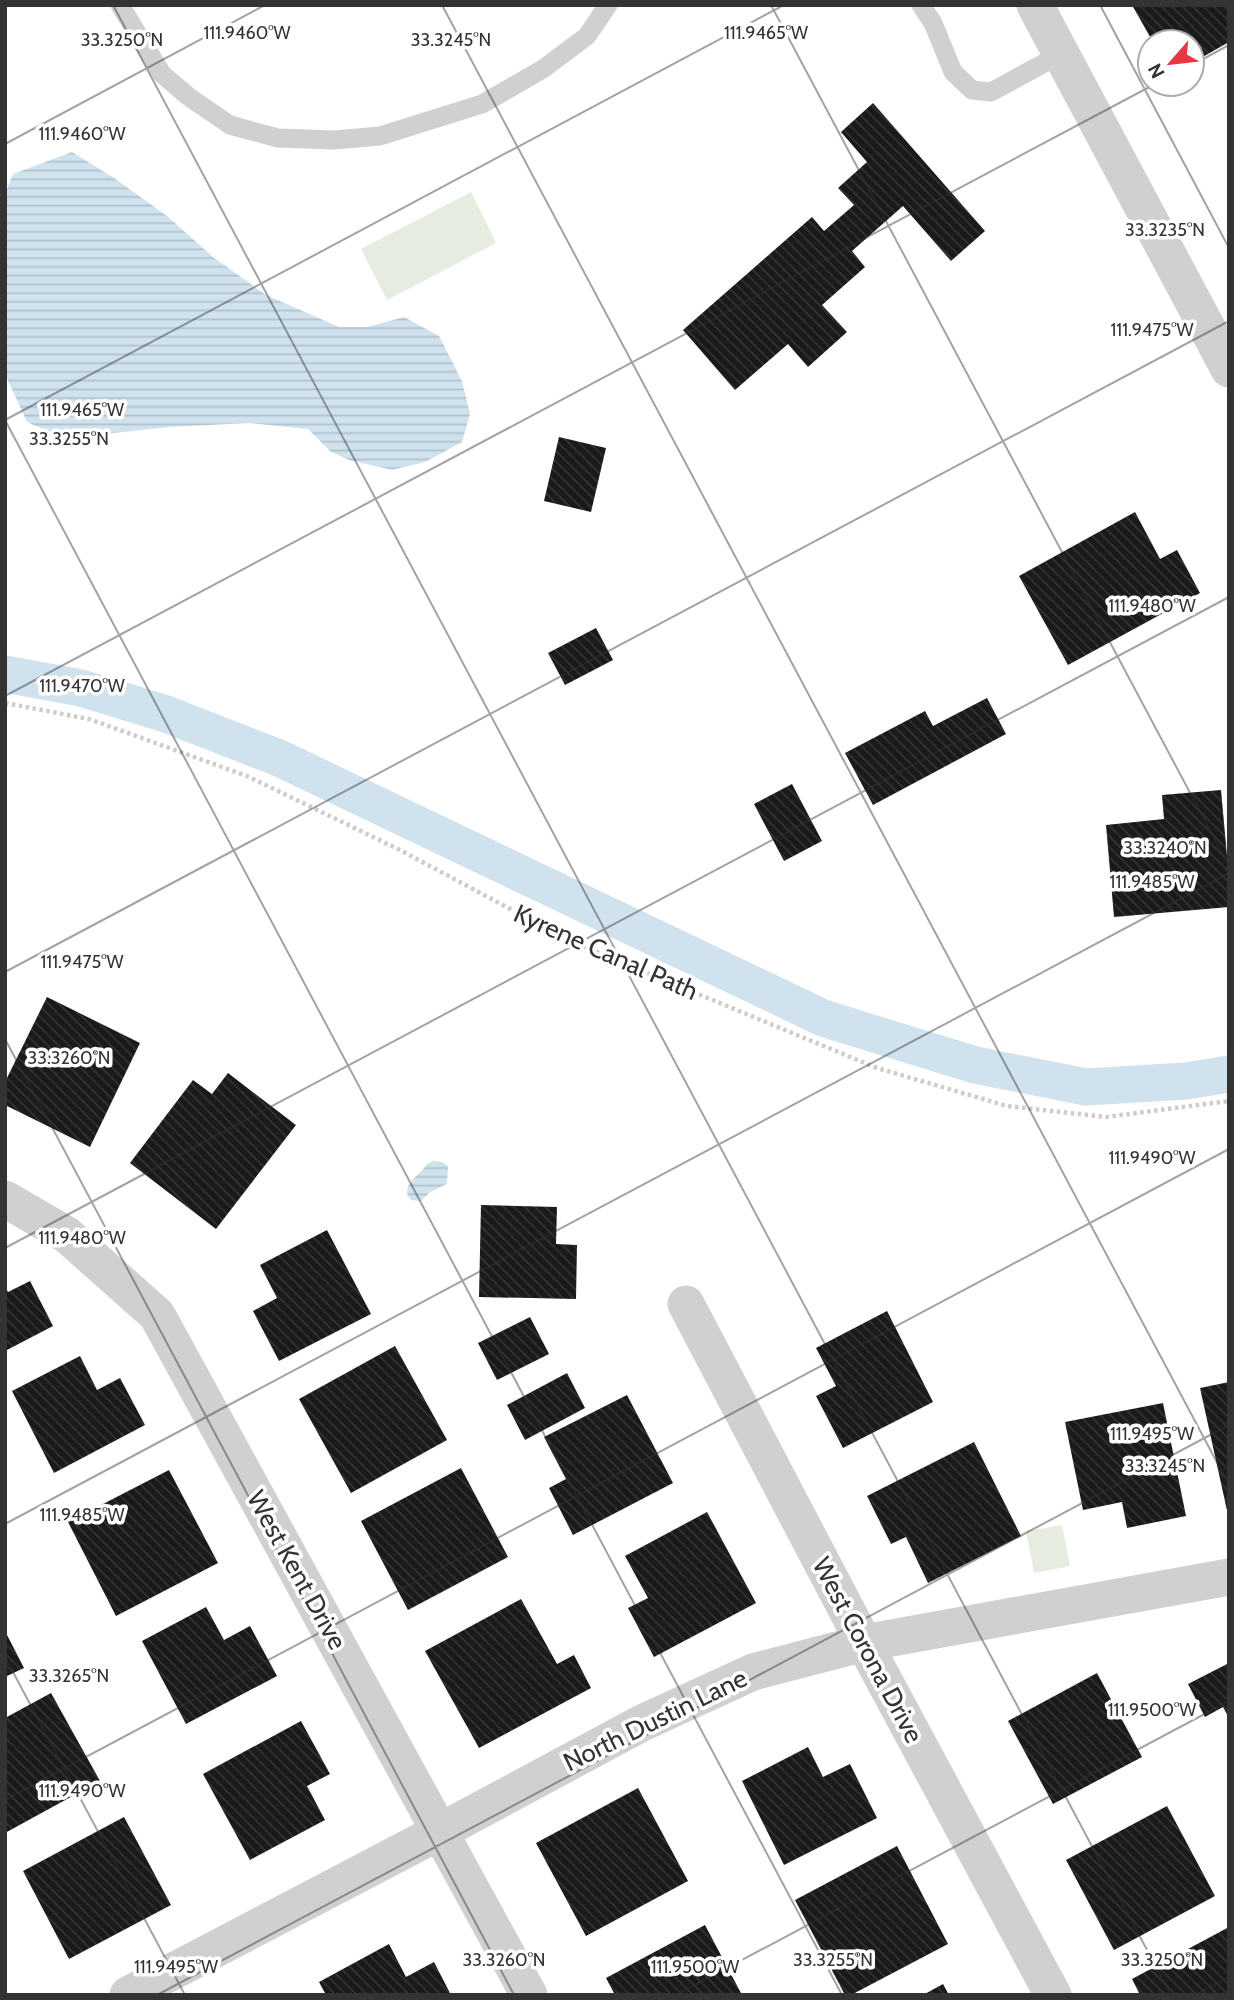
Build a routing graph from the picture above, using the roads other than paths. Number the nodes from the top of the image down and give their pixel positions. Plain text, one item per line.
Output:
1 (120, 5) edge
2 (608, 5) edge
3 (921, 5) edge
4 (1035, 5) edge
5 (1061, 54) junction
6 (1229, 369) edge
7 (5, 1199) edge
8 (686, 1304) dead end
9 (1229, 1577) edge
10 (864, 1643) junction
11 (440, 1831) junction
12 (128, 1995) edge
13 (529, 1995) edge
14 (1053, 1995) edge

1 - 2 lane
3 - 5 lane
4 - 5 street
5 - 6 street
7 - 11 street, West Kent Drive
8 - 10 street, West Corona Drive
9 - 10 street, North Dustin Lane
10 - 11 street, North Dustin Lane
10 - 14 street, West Corona Drive
11 - 12 street, North Dustin Lane
11 - 13 street, West Kent Drive

